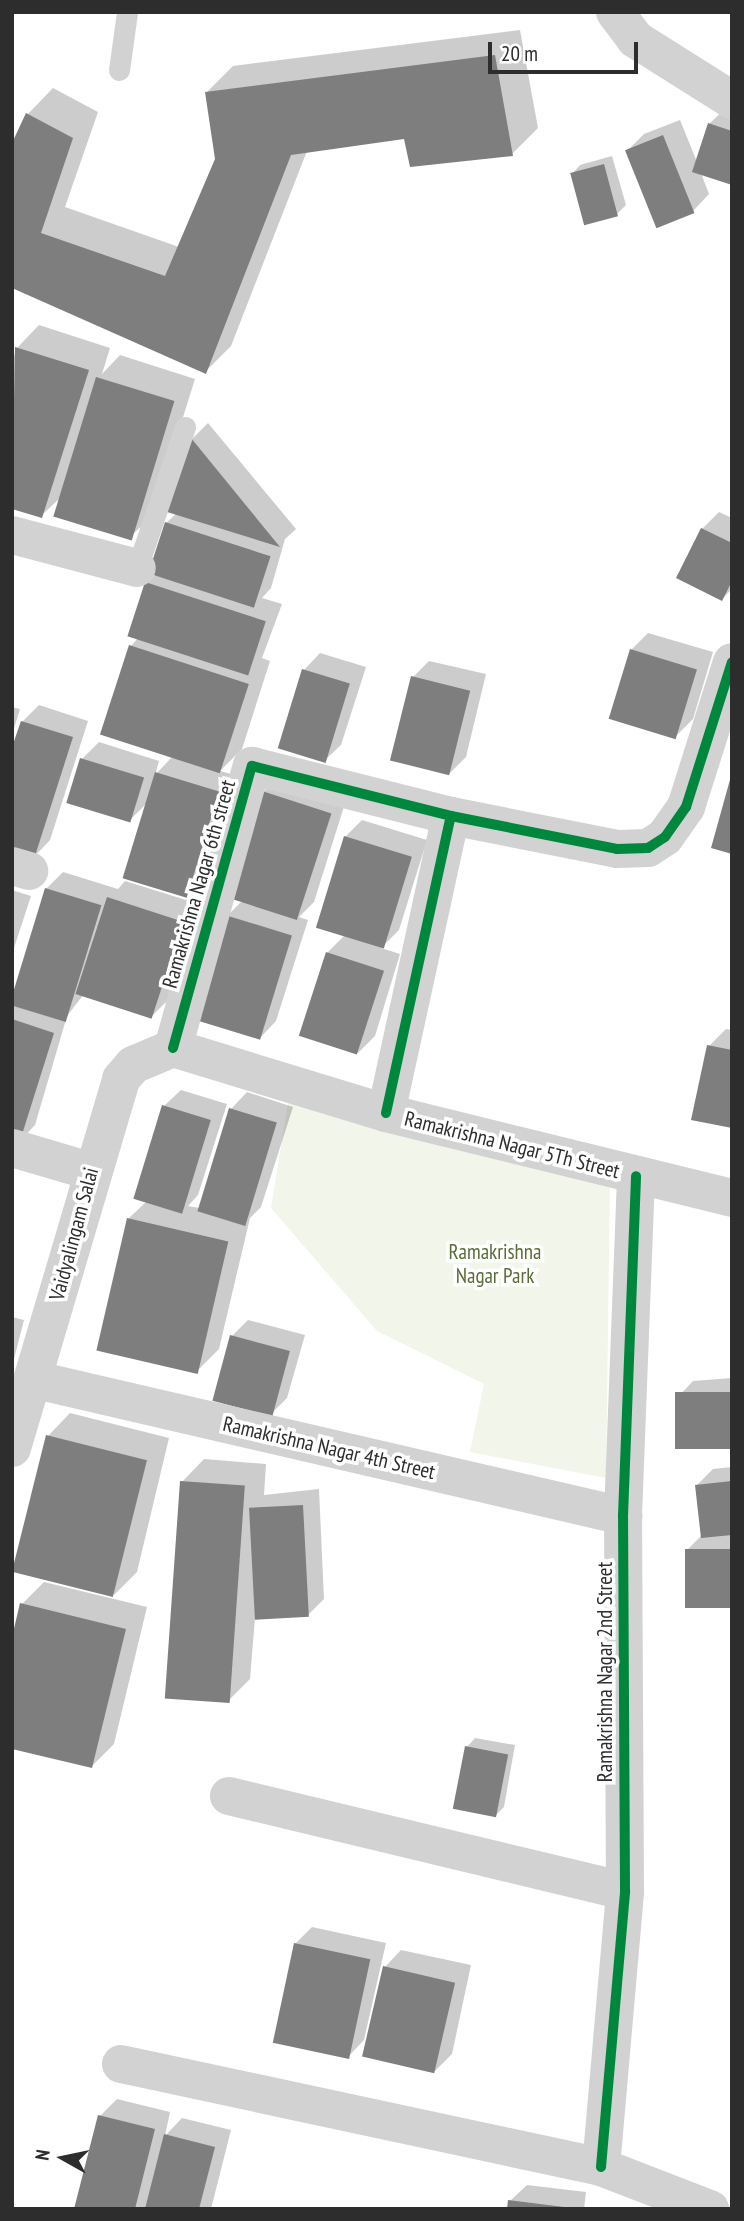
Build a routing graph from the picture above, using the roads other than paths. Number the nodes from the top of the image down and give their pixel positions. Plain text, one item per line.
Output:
1 (127, 12) edge
2 (615, 12) edge
3 (119, 70) dead end
4 (732, 100) edge
5 (185, 427) dead end
6 (12, 535) edge
7 (137, 568) joint
8 (732, 662) edge
9 (451, 816) junction
10 (173, 1048) junction
11 (386, 1113) junction
12 (12, 1148) edge
13 (90, 1171) junction
14 (636, 1176) junction
15 (732, 1198) edge
16 (36, 1380) junction
17 (12, 1448) edge
18 (624, 1516) junction
19 (229, 1796) dead end
20 (625, 1891) junction
21 (121, 2064) dead end
22 (601, 2167) junction
23 (710, 2209) edge

1 - 3 lane
2 - 4 street
5 - 7 lane
6 - 7 street
8 - 9 street, Ramakrishna Nagar 6th street
9 - 10 street, Ramakrishna Nagar 6th street
9 - 11 street
10 - 11 street, Ramakrishna Nagar 5Th Street
10 - 13 street, Vaidyalingam Salai
11 - 14 street, Ramakrishna Nagar 5Th Street
12 - 13 street
13 - 16 street, Vaidyalingam Salai
14 - 15 street, Ramakrishna Nagar 5Th Street
14 - 18 street, Ramakrishna Nagar 2nd Street
16 - 17 street, Vaidyalingam Salai
16 - 18 street, Ramakrishna Nagar 4th Street
18 - 20 street, Ramakrishna Nagar 2nd Street
19 - 20 street
20 - 22 street, Ramakrishna Nagar 2nd Street
21 - 22 street
22 - 23 street

